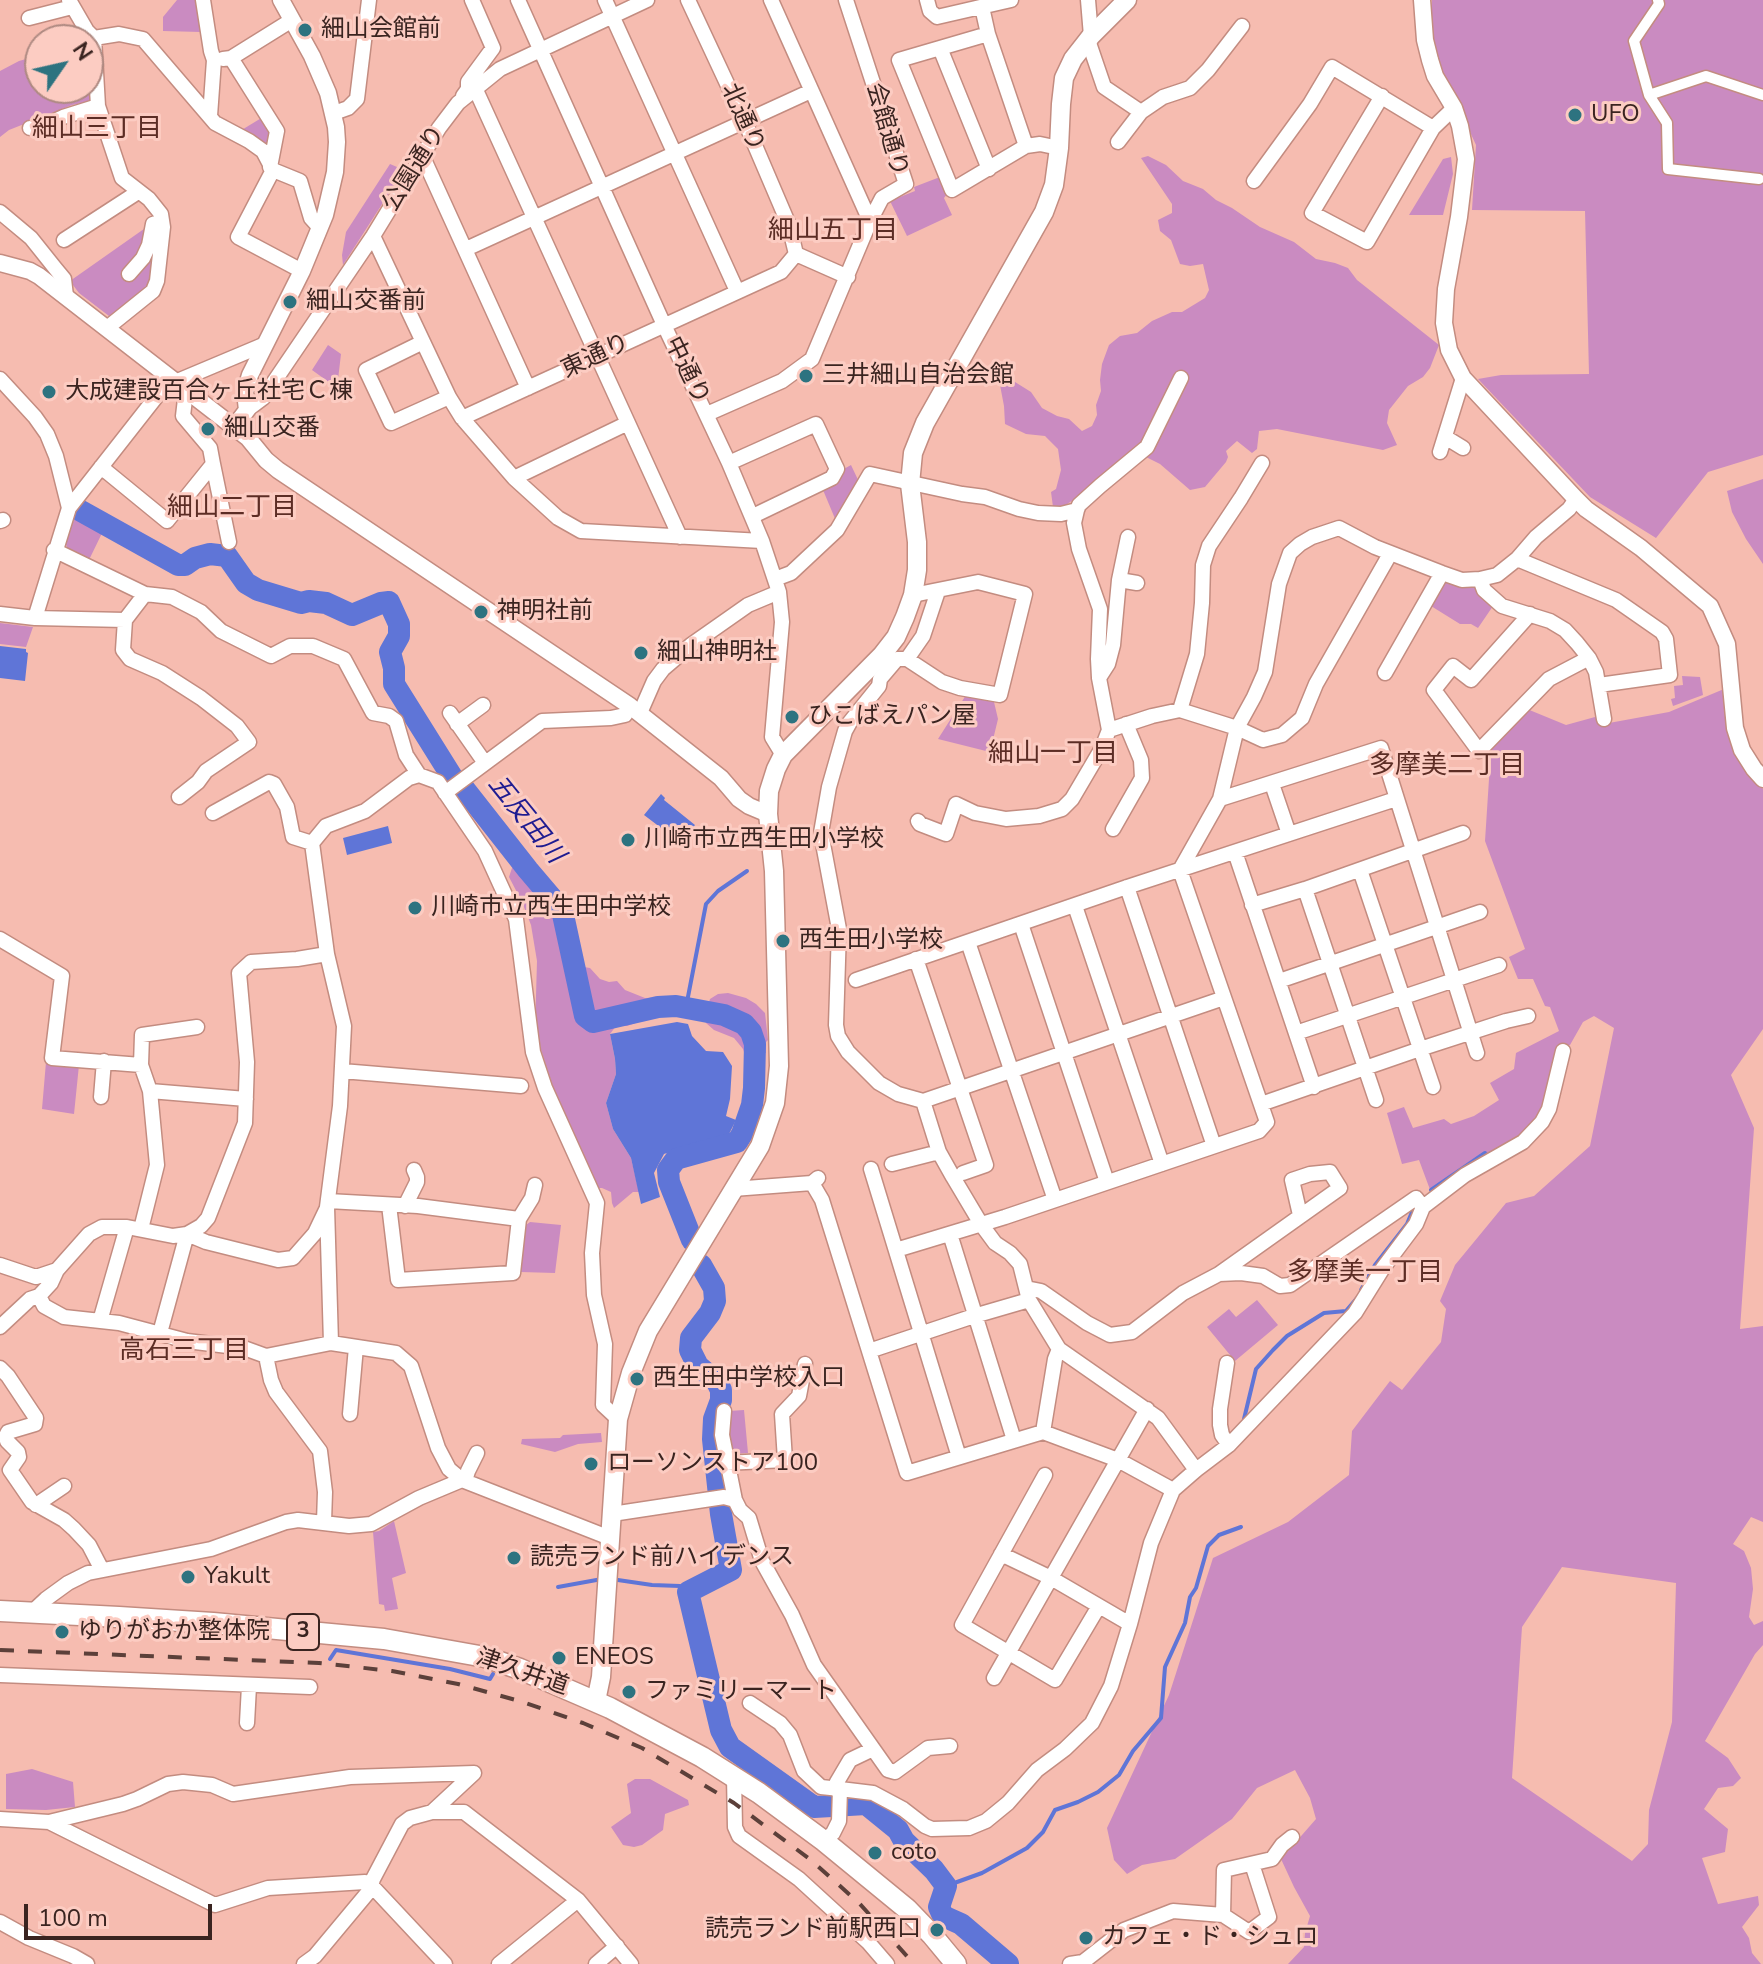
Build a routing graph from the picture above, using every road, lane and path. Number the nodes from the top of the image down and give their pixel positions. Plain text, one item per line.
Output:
1 (203, 0) edge
2 (281, 0) edge
3 (369, 0) edge
4 (472, 0) edge
5 (518, 0) edge
6 (605, 0) edge
7 (647, 0) edge
8 (688, 0) edge
9 (771, 0) edge
10 (846, 0) edge
11 (927, 0) edge
12 (1011, 0) edge
13 (1088, 0) edge
14 (1127, 0) edge
15 (1422, 0) edge
16 (1658, 0) edge
17 (70, 3) edge
18 (985, 4) edge
19 (612, 16) junction
20 (29, 18) dead end
21 (292, 20) junction
22 (83, 24) edge
23 (1242, 26) dead end
24 (988, 34) junction
25 (104, 36) edge
26 (1090, 38) junction
27 (940, 48) junction
28 (540, 49) junction
29 (231, 58) junction
30 (214, 60) junction
31 (475, 88) junction
32 (811, 91) junction
33 (1649, 95) junction
34 (1763, 95) edge
35 (1382, 96) junction
36 (458, 103) junction
37 (98, 106) joint
38 (1454, 108) junction
39 (1141, 112) junction
40 (334, 113) junction
41 (210, 116) junction
42 (745, 122) junction
43 (30, 128) dead end
44 (1433, 128) junction
45 (1118, 142) dead end
46 (1026, 146) junction
47 (1059, 148) junction
48 (674, 153) junction
49 (422, 155) junction
50 (272, 168) junction
51 (989, 169) junction
52 (1759, 179) dead end
53 (1254, 181) dead end
54 (602, 187) junction
55 (138, 192) junction
56 (0, 212) edge
57 (535, 217) junction
58 (162, 221) junction
59 (870, 221) junction
60 (320, 228) junction
61 (373, 236) junction
62 (64, 240) dead end
63 (466, 249) junction
64 (796, 254) junction
65 (0, 263) edge
66 (302, 271) junction
67 (129, 274) dead end
68 (848, 277) junction
69 (737, 291) junction
70 (66, 296) junction
71 (664, 325) junction
72 (107, 328) junction
73 (423, 342) junction
74 (263, 345) junction
75 (597, 356) junction
76 (1181, 378) dead end
77 (1463, 378) junction
78 (0, 379) edge
79 (176, 382) junction
80 (528, 388) junction
81 (449, 397) junction
82 (247, 410) junction
83 (707, 414) junction
84 (462, 418) junction
85 (628, 423) junction
86 (234, 427) junction
87 (1445, 437) junction
88 (1463, 448) dead end
89 (1440, 452) dead end
90 (729, 463) junction
91 (1262, 463) dead end
92 (213, 464) junction
93 (101, 467) junction
94 (514, 478) junction
95 (910, 484) junction
96 (1576, 499) junction
97 (69, 508) junction
98 (1077, 510) junction
99 (753, 516) junction
100 (680, 537) junction
101 (1128, 537) dead end
102 (762, 541) junction
103 (229, 542) dead end
104 (54, 550) junction
105 (1390, 554) junction
106 (1517, 559) junction
107 (1442, 573) junction
108 (1480, 579) junction
109 (1119, 580) junction
110 (1137, 583) dead end
111 (777, 586) junction
112 (938, 591) junction
113 (145, 594) junction
114 (913, 595) junction
115 (0, 614) edge
116 (1530, 614) junction
117 (35, 618) junction
118 (125, 620) junction
119 (1589, 658) junction
120 (907, 659) junction
121 (1385, 673) dead end
122 (1099, 678) junction
123 (1599, 685) junction
124 (483, 705) dead end
125 (635, 709) junction
126 (1180, 710) junction
127 (1604, 719) dead end
128 (1126, 724) junction
129 (1237, 728) junction
130 (1109, 730) junction
131 (783, 755) junction
132 (485, 763) junction
133 (419, 775) junction
134 (1763, 779) edge
135 (1272, 784) junction
136 (445, 793) junction
137 (179, 797) dead end
138 (1220, 799) junction
139 (1396, 799) junction
140 (213, 813) dead end
141 (768, 814) junction
142 (918, 821) dead end
143 (1113, 829) dead end
144 (1463, 833) dead end
145 (1289, 834) junction
146 (312, 843) junction
147 (1235, 852) junction
148 (1413, 852) junction
149 (1180, 870) junction
150 (1360, 870) junction
151 (1127, 887) junction
152 (1305, 889) junction
153 (1252, 905) junction
154 (1075, 906) junction
155 (1480, 912) dead end
156 (1021, 924) junction
157 (1437, 928) junction
158 (1, 939) edge
159 (968, 942) junction
160 (1384, 944) junction
161 (327, 954) junction
162 (916, 959) junction
163 (1331, 963) junction
164 (1499, 965) dead end
165 (1454, 979) junction
166 (856, 980) dead end
167 (1279, 981) junction
168 (1402, 997) junction
169 (1224, 998) junction
170 (1348, 1015) junction
171 (1170, 1016) junction
172 (1528, 1016) dead end
173 (197, 1027) dead end
174 (1296, 1033) junction
175 (1470, 1033) junction
176 (1118, 1034) junction
177 (1420, 1049) junction
178 (1563, 1051) dead end
179 (1064, 1053) junction
180 (1477, 1053) dead end
181 (104, 1061) junction
182 (141, 1065) junction
183 (1366, 1068) junction
184 (1012, 1070) junction
185 (342, 1071) junction
186 (521, 1086) dead end
187 (1314, 1087) junction
188 (1433, 1087) dead end
189 (960, 1088) junction
190 (150, 1091) junction
191 (101, 1097) dead end
192 (246, 1099) junction
193 (1376, 1100) dead end
194 (923, 1101) junction
195 (1261, 1104) junction
196 (1214, 1146) junction
197 (939, 1152) junction
198 (892, 1164) dead end
199 (1162, 1164) junction
200 (871, 1169) dead end
201 (414, 1170) dead end
202 (963, 1173) dead end
203 (1107, 1182) junction
204 (535, 1185) dead end
205 (733, 1189) junction
206 (1055, 1200) junction
207 (327, 1204) junction
208 (389, 1205) junction
209 (405, 1206) junction
210 (1423, 1207) junction
211 (1300, 1215) dead end
212 (519, 1219) junction
213 (981, 1224) junction
214 (134, 1228) junction
215 (187, 1234) junction
216 (950, 1234) junction
217 (896, 1250) junction
218 (0, 1265) edge
219 (57, 1270) junction
220 (1219, 1274) junction
221 (1028, 1294) junction
222 (39, 1296) junction
223 (974, 1316) junction
224 (100, 1321) junction
225 (0, 1327) edge
226 (160, 1333) junction
227 (921, 1333) junction
228 (331, 1343) junction
229 (356, 1347) junction
230 (1059, 1349) junction
231 (869, 1351) junction
232 (266, 1356) junction
233 (1227, 1363) dead end
234 (805, 1364) dead end
235 (0, 1368) edge
236 (1147, 1409) junction
237 (724, 1411) dead end
238 (350, 1414) dead end
239 (618, 1419) junction
240 (1043, 1432) junction
241 (1014, 1440) junction
242 (1229, 1445) junction
243 (477, 1453) dead end
244 (959, 1457) junction
245 (1118, 1460) junction
246 (726, 1463) junction
247 (1196, 1470) junction
248 (1045, 1475) dead end
249 (463, 1481) junction
250 (64, 1486) dead end
251 (1173, 1490) junction
252 (725, 1499) junction
253 (36, 1505) junction
254 (612, 1514) junction
255 (324, 1522) junction
256 (610, 1538) junction
257 (1001, 1554) junction
258 (102, 1570) junction
259 (1051, 1578) junction
260 (1099, 1606) junction
261 (0, 1611) edge
262 (31, 1613) junction
263 (1130, 1624) junction
264 (1009, 1652) junction
265 (0, 1675) edge
266 (994, 1678) dead end
267 (249, 1686) junction
268 (310, 1687) dead end
269 (596, 1701) junction
270 (750, 1703) dead end
271 (247, 1723) dead end
272 (950, 1746) dead end
273 (873, 1749) junction
274 (734, 1777) junction
275 (838, 1796) junction
276 (432, 1812) junction
277 (0, 1819) edge
278 (49, 1822) junction
279 (1292, 1837) dead end
280 (824, 1841) junction
281 (1252, 1864) junction
282 (371, 1885) junction
283 (578, 1900) junction
284 (1223, 1915) junction
285 (0, 1922) edge
286 (617, 1946) junction
287 (87, 1964) edge
288 (304, 1964) edge
289 (445, 1964) edge
290 (499, 1964) edge
291 (596, 1964) edge
292 (631, 1964) edge
293 (887, 1964) edge
294 (956, 1964) edge
295 (1070, 1964) edge

1 - 30 street
2 - 21 street
3 - 40 street
4 - 36 street
5 - 28 street, 中通り
6 - 19 street
7 - 19 street, 公園通り
8 - 42 street, 北通り
9 - 32 street
10 - 59 street, 会館通り
11 - 18 street
12 - 18 street
13 - 26 street
14 - 26 main road
15 - 38 street
16 - 33 street
17 - 20 street
17 - 22 street
18 - 24 street
19 - 28 street, 公園通り
19 - 48 street
21 - 29 street
21 - 40 street
23 - 39 street
24 - 27 street
24 - 46 street
25 - 41 street
26 - 39 street
26 - 47 main road
27 - 51 street
27 - 51 street
28 - 31 street, 公園通り
28 - 54 street, 中通り
29 - 30 street
29 - 50 street
30 - 41 street
31 - 36 street, 公園通り
31 - 57 street
32 - 42 street
32 - 59 street
33 - 34 street
33 - 52 street
35 - 44 street
35 - 44 street
35 - 53 street
36 - 49 street, 公園通り
37 - 43 street
37 - 55 street
38 - 44 street
38 - 77 street
39 - 45 street
40 - 60 street
41 - 50 street
42 - 48 street
42 - 64 street, 北通り
46 - 47 street
46 - 51 street
47 - 95 main road
48 - 54 street
48 - 69 street
49 - 61 street, 公園通り
49 - 63 street
50 - 60 street
50 - 66 street
54 - 57 street
54 - 71 street, 中通り
55 - 58 street
55 - 62 street
56 - 70 street
57 - 63 street
57 - 75 street
58 - 67 street
58 - 72 street
59 - 68 street, 会館通り
60 - 66 street
61 - 73 street
61 - 82 street, 公園通り
63 - 80 street
64 - 68 street
64 - 69 street, 東通り
65 - 70 street
66 - 74 street
68 - 83 street, 会館通り
69 - 71 street, 東通り
70 - 72 street
71 - 75 street, 東通り
71 - 83 street, 中通り
72 - 79 street
73 - 81 street
73 - 81 street
74 - 79 street
74 - 82 street
75 - 80 street, 東通り
75 - 85 street
76 - 98 street
77 - 87 street
77 - 96 street
78 - 97 street
79 - 86 street
79 - 92 street
79 - 93 street
80 - 84 street, 東通り
81 - 84 street
82 - 86 street
83 - 90 street, 中通り
84 - 94 street
85 - 94 street
85 - 100 street
86 - 125 street
87 - 88 street
87 - 89 street
90 - 99 street, 中通り
90 - 99 street
91 - 126 street
92 - 93 street
92 - 103 street
93 - 97 street
94 - 100 street
95 - 98 street
95 - 111 street
95 - 114 main road
96 - 106 street
96 - 134 street
97 - 104 street
98 - 122 street
99 - 102 street, 中通り
100 - 102 street
101 - 109 street
102 - 111 street, 中通り
104 - 113 street
104 - 117 street
105 - 107 street
105 - 129 street
105 - 129 street
106 - 108 street
106 - 123 street
107 - 108 street
107 - 121 street
108 - 116 street
109 - 110 street
109 - 122 street
111 - 125 street
111 - 131 street, 中通り
112 - 114 street
112 - 120 street
112 - 120 street
113 - 118 street
113 - 133 street
114 - 131 main road
115 - 117 street
116 - 119 street
116 - 119 street
117 - 118 street
118 - 137 street
119 - 123 street
120 - 194 street
122 - 130 street
123 - 127 street
124 - 132 street
125 - 132 street
125 - 141 street
126 - 128 street
126 - 129 street
128 - 130 street
128 - 143 street
129 - 138 street
130 - 142 street
131 - 141 main road
132 - 136 street
133 - 136 street
133 - 146 street
135 - 138 street
135 - 139 street
135 - 145 street
136 - 239 street
138 - 149 street
139 - 145 street
139 - 148 street
140 - 146 street
141 - 205 main road
144 - 148 street
145 - 147 street
146 - 161 street
147 - 149 street
147 - 153 street
148 - 150 street
148 - 157 street
149 - 151 street
149 - 169 street
150 - 152 street
150 - 160 street
151 - 154 street
151 - 171 street
152 - 153 street
152 - 163 street
153 - 167 street
154 - 156 street
154 - 176 street
155 - 157 street
156 - 159 street
156 - 179 street
157 - 160 street
157 - 165 street
158 - 181 street
159 - 162 street
159 - 184 street
160 - 163 street
160 - 168 street
161 - 185 street
161 - 192 street
162 - 166 street
162 - 189 street
163 - 167 street
163 - 170 street
164 - 165 street
165 - 168 street
165 - 175 street
167 - 174 street
168 - 170 street
168 - 177 street
169 - 171 street
169 - 195 street
170 - 174 street
170 - 183 street
171 - 176 street
171 - 196 street
172 - 175 street
173 - 182 street
174 - 187 street
175 - 177 street
175 - 180 street
176 - 179 street
176 - 199 street
177 - 183 street
177 - 188 street
178 - 210 street
179 - 184 street
179 - 203 street
181 - 182 street
181 - 191 street
182 - 190 street
183 - 187 street
183 - 193 street
184 - 189 street
184 - 206 street
185 - 186 street
185 - 207 street
187 - 195 street
189 - 194 street
189 - 202 street
190 - 192 street
190 - 214 street
192 - 215 street
194 - 197 street
195 - 196 street
196 - 199 street
197 - 198 street
197 - 213 street
199 - 203 street
200 - 217 street
201 - 209 street
203 - 206 street
204 - 212 street
205 - 231 street
205 - 239 main road
206 - 213 street
207 - 208 street
207 - 215 street
207 - 228 street
208 - 209 street
208 - 212 street
209 - 212 street
210 - 220 street
210 - 242 street
211 - 220 street
213 - 216 street
213 - 221 street
214 - 215 street
214 - 219 street
214 - 224 street
215 - 226 street
216 - 217 street
216 - 223 street
217 - 227 street
218 - 219 street
219 - 222 street
220 - 221 street
221 - 223 street
221 - 230 street
222 - 224 street
222 - 225 street
223 - 227 street
223 - 241 street
224 - 226 street
226 - 232 street
227 - 231 street
227 - 244 street
228 - 229 street
228 - 232 street
229 - 238 street
229 - 249 street
230 - 236 street
230 - 240 street
231 - 244 street
232 - 255 street
233 - 242 street
234 - 246 street
235 - 253 street
236 - 245 street
236 - 247 street
237 - 246 street
239 - 254 main road
240 - 241 street
240 - 245 street
241 - 244 street
242 - 247 street
243 - 249 street
245 - 251 street
245 - 259 street
246 - 252 street
247 - 251 street
248 - 257 street
249 - 255 street
249 - 256 street
250 - 253 street
251 - 263 street
252 - 254 street
252 - 273 street
253 - 258 street
254 - 256 main road
255 - 258 street
256 - 269 main road
257 - 259 street
257 - 264 street
258 - 262 street
259 - 260 street
259 - 264 street
260 - 263 street
260 - 264 street
261 - 262 main road, 津久井道 / 3
262 - 269 main road, 津久井道 / 3
263 - 275 street
264 - 266 street
265 - 267 street
267 - 268 street
267 - 271 street
269 - 274 main road, 津久井道 / 3
270 - 275 street
272 - 273 street
273 - 275 street
274 - 280 main road, 津久井道 / 3
274 - 293 street
275 - 280 street
276 - 278 street
276 - 282 street
276 - 283 street
277 - 278 street
278 - 282 street
279 - 281 street
280 - 294 main road, 津久井道 / 3
281 - 284 street
281 - 284 street
282 - 288 street
282 - 289 street
283 - 286 street
283 - 290 street
284 - 295 street
285 - 287 street
286 - 291 street
286 - 292 street

